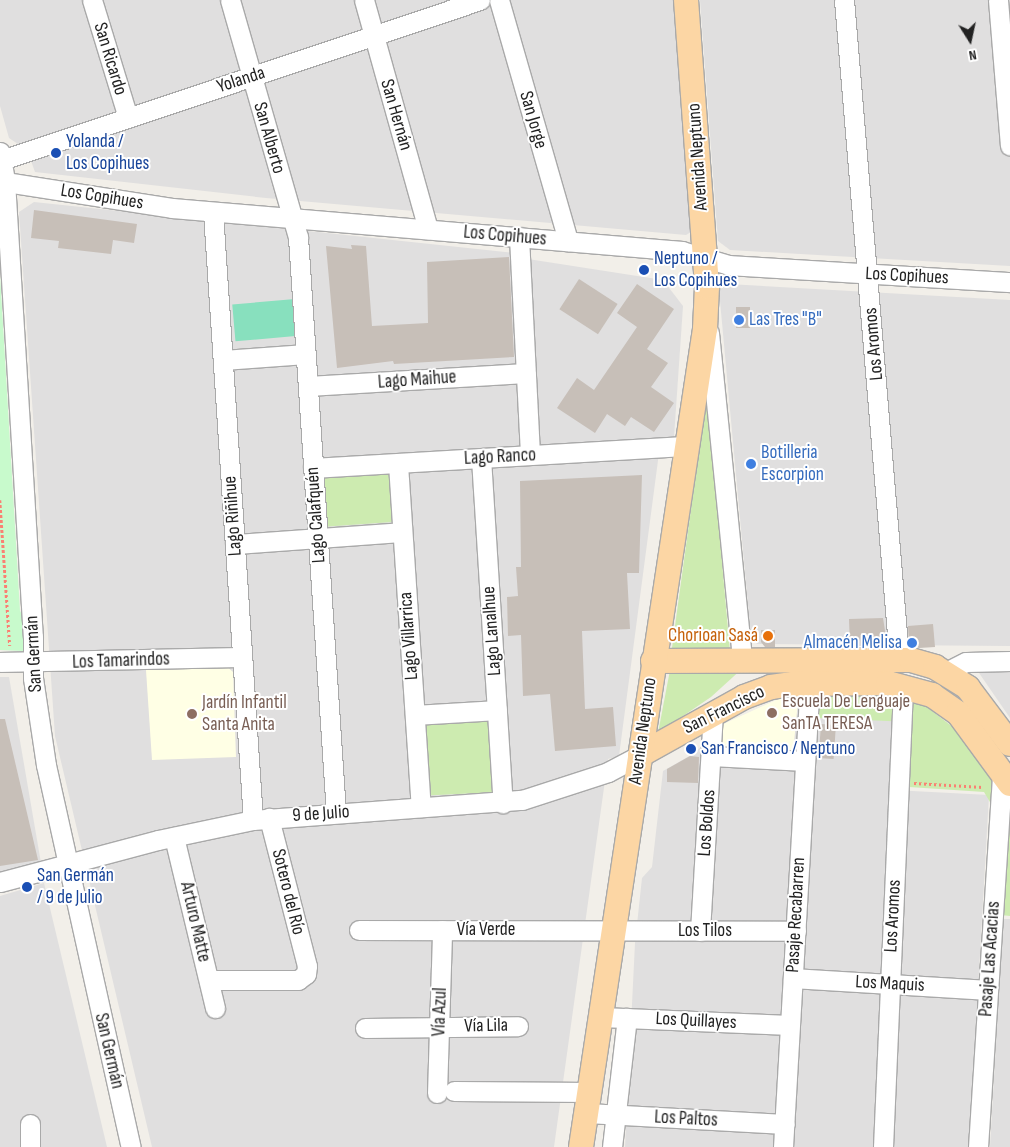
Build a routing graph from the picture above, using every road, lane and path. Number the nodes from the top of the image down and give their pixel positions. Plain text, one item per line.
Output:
1 (92, 0) edge
2 (230, 0) edge
3 (364, 0) edge
4 (480, 0) edge
5 (499, 0) edge
6 (686, 0) edge
7 (844, 0) edge
8 (998, 0) edge
9 (374, 36) junction
10 (252, 77) junction
11 (128, 118) junction
12 (1010, 146) edge
13 (29, 150) junction
14 (1, 156) edge
15 (2, 181) edge
16 (31, 186) junction
17 (213, 212) junction
18 (292, 218) junction
19 (428, 229) junction
20 (519, 237) junction
21 (568, 241) junction
22 (705, 258) junction
23 (868, 274) junction
24 (1010, 282) edge
25 (706, 314) junction
26 (306, 354) junction
27 (223, 360) junction
28 (526, 373) junction
29 (308, 386) junction
30 (688, 446) junction
31 (530, 456) junction
32 (481, 458) junction
33 (398, 464) junction
34 (313, 468) junction
35 (0, 500) edge
36 (402, 532) junction
37 (318, 538) junction
38 (235, 544) junction
39 (242, 657) junction
40 (898, 658) junction
41 (742, 660) junction
42 (1010, 661) edge
43 (5, 662) edge
44 (653, 662) junction
45 (33, 663) junction
46 (946, 672) junction
47 (810, 683) junction
48 (904, 685) junction
49 (497, 710) junction
50 (713, 714) junction
51 (415, 715) junction
52 (1010, 744) edge
53 (640, 755) junction
54 (711, 756) junction
55 (805, 761) junction
56 (1004, 781) edge
57 (899, 782) junction
58 (503, 803) junction
59 (421, 808) junction
60 (336, 813) junction
61 (261, 819) junction
62 (174, 837) junction
63 (67, 863) junction
64 (0, 882) edge
65 (359, 930) dead end
66 (442, 930) junction
67 (614, 931) junction
68 (700, 931) junction
69 (796, 931) junction
70 (793, 978) junction
71 (208, 980) junction
72 (890, 984) junction
73 (988, 990) junction
74 (215, 1008) dead end
75 (601, 1017) junction
76 (627, 1018) junction
77 (790, 1025) junction
78 (518, 1026) dead end
79 (439, 1027) junction
80 (365, 1028) dead end
81 (446, 1092) joint
82 (588, 1102) junction
83 (616, 1115) junction
84 (30, 1124) dead end
85 (784, 1124) junction
86 (30, 1147) edge
87 (131, 1147) edge
88 (582, 1147) edge
89 (612, 1147) edge
90 (783, 1147) edge
91 (883, 1147) edge
92 (978, 1147) edge

1 - 11 street, San Ricardo
2 - 10 street, San Alberto
3 - 9 street, San Hernán
4 - 9 street, Yolanda
5 - 21 street, San Jorge
6 - 22 main road, Avenida Neptuno
7 - 23 street, Los Aromos
8 - 12 street
9 - 10 street, Yolanda
9 - 19 street, San Hernán
10 - 11 street, Yolanda
10 - 18 street, San Alberto
11 - 13 street, Yolanda
13 - 14 street, Yolanda
13 - 16 street
14 - 15 street, San Germán
15 - 16 street, Los Copihues
15 - 45 street, San Germán
16 - 17 street, Los Copihues
17 - 18 street, Los Copihues
17 - 27 street, Lago Riñihue
18 - 19 street, Los Copihues
18 - 26 street, Lago Calafquén
19 - 20 street, Los Copihues
20 - 21 street, Los Copihues
20 - 28 street
21 - 22 street, Los Copihues
22 - 23 street, Los Copihues
22 - 25 main road, Avenida Neptuno
23 - 24 street, Los Copihues
23 - 40 street, Los Aromos
25 - 30 main road, Avenida Neptuno
25 - 41 street, Avenida Neptuno
26 - 27 street
26 - 29 street, Lago Calafquén
27 - 38 street, Lago Riñihue
28 - 29 street, Lago Maihue
28 - 31 street
29 - 34 street, Lago Calafquén
30 - 31 street, Lago Ranco
30 - 44 main road, Avenida Neptuno
31 - 32 street, Lago Ranco
32 - 33 street, Lago Ranco
32 - 49 street, Lago Lanalhue
33 - 34 street, Lago Ranco
33 - 36 street, Lago Villarrica
34 - 37 street, Lago Calafquén
35 - 43 path
36 - 37 street
36 - 51 street, Lago Villarrica
37 - 38 street
37 - 60 street, Lago Calafquén
38 - 39 street, Lago Riñihue
39 - 45 street, Los Tamarindos
39 - 61 street, Lago Riñihue
40 - 41 main road, San Francisco
40 - 46 main road, San Francisco
41 - 44 main road, San Francisco
42 - 46 street
43 - 45 street, Los Tamarindos
44 - 53 main road, Avenida Neptuno
45 - 63 street, San Germán
46 - 52 main road, San Francisco
47 - 48 main road, San Francisco
47 - 50 main road, San Francisco
47 - 55 street, Pasaje Recabarren
48 - 56 main road, San Francisco
48 - 57 street, Los Aromos
49 - 51 street
49 - 58 street, Lago Lanalhue
50 - 53 main road, San Francisco
50 - 54 street, Los Boldos
51 - 59 street, Lago Villarrica
53 - 58 street, 9 de Julio
53 - 67 main road, Avenida Neptuno
54 - 55 street, San Francisco
54 - 68 street, Los Boldos
55 - 69 street, Pasaje Recabarren
56 - 57 path
56 - 73 street, Pasaje Las Acacias
57 - 72 street, Los Aromos
58 - 59 street, 9 de Julio
59 - 60 street, 9 de Julio
60 - 61 street, 9 de Julio
61 - 62 street, 9 de Julio
61 - 71 street, Sotero del Río
62 - 63 street, 9 de Julio
62 - 71 street, Arturo Matte
63 - 64 street, 9 de Julio
63 - 87 street, San Germán
65 - 66 street, Vía Verde
66 - 67 street, Vía Verde
66 - 79 street, Vía Azul
67 - 68 street, Los Tilos
67 - 75 main road, Avenida Neptuno
68 - 69 street, Los Tilos
69 - 70 street, Pasaje Recabarren
70 - 72 street, Los Maquis
70 - 77 street, Pasaje Recabarren
71 - 74 street, Arturo Matte
72 - 73 street, Los Maquis
72 - 91 street, Los Aromos
73 - 92 street, Pasaje Las Acacias
75 - 76 street, Los Quillayes
75 - 82 main road, Avenida Neptuno
76 - 77 street, Los Quillayes
76 - 83 street
77 - 85 street, Pasaje Recabarren
78 - 79 street, Vía Lila
79 - 80 street, Vía Lila
79 - 81 street, Vía Azul
81 - 82 street, Los Paltos
82 - 83 street, Los Paltos
82 - 88 main road, Avenida Neptuno
83 - 85 street, Los Paltos
83 - 89 street
84 - 86 street
85 - 90 street, Pasaje Recabarren

